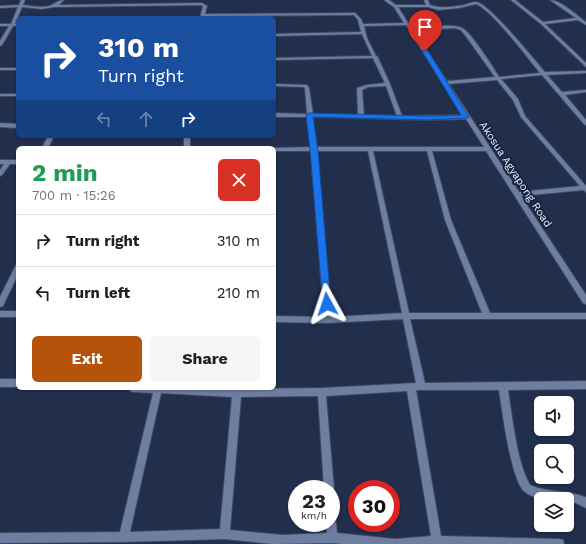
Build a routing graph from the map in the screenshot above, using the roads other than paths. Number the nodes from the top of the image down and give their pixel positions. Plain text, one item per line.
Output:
1 (23, 0) edge
2 (62, 0) edge
3 (386, 0) edge
4 (426, 0) edge
5 (513, 0) edge
6 (552, 0) edge
7 (19, 6) junction
8 (56, 6) junction
9 (395, 6) junction
10 (428, 6) junction
11 (0, 7) edge
12 (16, 16) edge
13 (202, 16) edge
14 (16, 18) edge
15 (579, 19) junction
16 (542, 23) junction
17 (406, 24) junction
18 (586, 24) edge
19 (0, 25) edge
20 (11, 25) junction
21 (16, 25) edge
22 (361, 25) junction
23 (410, 30) junction
24 (363, 33) junction
25 (276, 35) edge
26 (0, 46) edge
27 (376, 57) junction
28 (276, 59) edge
29 (586, 66) edge
30 (0, 69) edge
31 (16, 69) edge
32 (586, 72) edge
33 (543, 74) junction
34 (497, 77) junction
35 (444, 83) junction
36 (388, 84) junction
37 (276, 85) edge
38 (586, 91) edge
39 (561, 94) junction
40 (0, 95) edge
41 (16, 95) edge
42 (276, 115) edge
43 (309, 115) junction
44 (361, 116) junction
45 (400, 117) junction
46 (466, 117) junction
47 (586, 123) edge
48 (0, 125) edge
49 (16, 126) edge
50 (276, 149) edge
51 (370, 149) junction
52 (429, 149) junction
53 (487, 149) junction
54 (314, 150) junction
55 (0, 162) edge
56 (8, 162) junction
57 (16, 162) edge
58 (0, 174) edge
59 (585, 189) edge
60 (518, 194) junction
61 (16, 271) edge
62 (586, 301) edge
63 (0, 304) edge
64 (0, 314) edge
65 (16, 314) edge
66 (487, 315) junction
67 (406, 316) junction
68 (586, 316) edge
69 (276, 319) edge
70 (328, 320) junction
71 (0, 383) edge
72 (16, 383) edge
73 (586, 385) edge
74 (421, 386) junction
75 (411, 387) junction
76 (503, 387) junction
77 (158, 390) edge
78 (178, 390) edge
79 (322, 392) junction
80 (238, 393) junction
81 (328, 480) edge
82 (586, 503) edge
83 (332, 532) edge
84 (225, 534) junction
85 (0, 538) edge
86 (124, 538) junction
87 (332, 538) junction
88 (170, 540) edge
89 (63, 541) edge
90 (437, 541) junction
91 (282, 542) edge
92 (395, 544) edge
93 (505, 544) edge
94 (559, 544) edge

1 - 7 street
2 - 8 street
3 - 9 street, Akosua Agyapong Road
4 - 10 street
5 - 16 street
6 - 15 street
7 - 8 street
7 - 11 street
7 - 12 street
8 - 13 street
9 - 10 street
9 - 17 street, Akosua Agyapong Road
10 - 33 street
13 - 22 street
14 - 20 street
15 - 16 street
15 - 18 street
16 - 29 street
17 - 22 street
17 - 23 street, Akosua Agyapong Road
19 - 20 street
20 - 21 street
20 - 26 street
22 - 24 street
23 - 34 street
23 - 35 street, Akosua Agyapong Road
24 - 25 street
24 - 27 street
27 - 28 street
27 - 36 street
30 - 31 street
32 - 33 street
33 - 34 street
33 - 39 street
34 - 35 street
34 - 59 street
35 - 46 street, Akosua Agyapong Road
36 - 44 street
36 - 45 street
37 - 43 street
38 - 39 street
39 - 47 street
40 - 41 street
42 - 43 street
43 - 44 street
43 - 54 street
44 - 45 street
45 - 46 street
46 - 53 street, Akosua Agyapong Road
48 - 49 street
50 - 54 street
51 - 52 street
51 - 54 street
51 - 67 street
52 - 53 street
52 - 66 street
53 - 60 street, Akosua Agyapong Road
54 - 70 street
55 - 56 street
56 - 57 street
56 - 58 street
59 - 60 street
60 - 62 street, Akosua Agyapong Road
61 - 63 street
64 - 65 street
66 - 67 street
66 - 68 street
67 - 70 street
67 - 74 street
69 - 70 street
71 - 72 street
73 - 76 street
74 - 75 street
74 - 76 street
75 - 79 street
75 - 90 street
76 - 82 street
77 - 86 street
78 - 80 street
79 - 80 street
79 - 81 street
80 - 84 street
83 - 87 street
84 - 88 street
84 - 91 street
85 - 89 street
86 - 88 street
86 - 89 street
87 - 91 street
87 - 92 street
90 - 92 street
90 - 93 street
93 - 94 street

